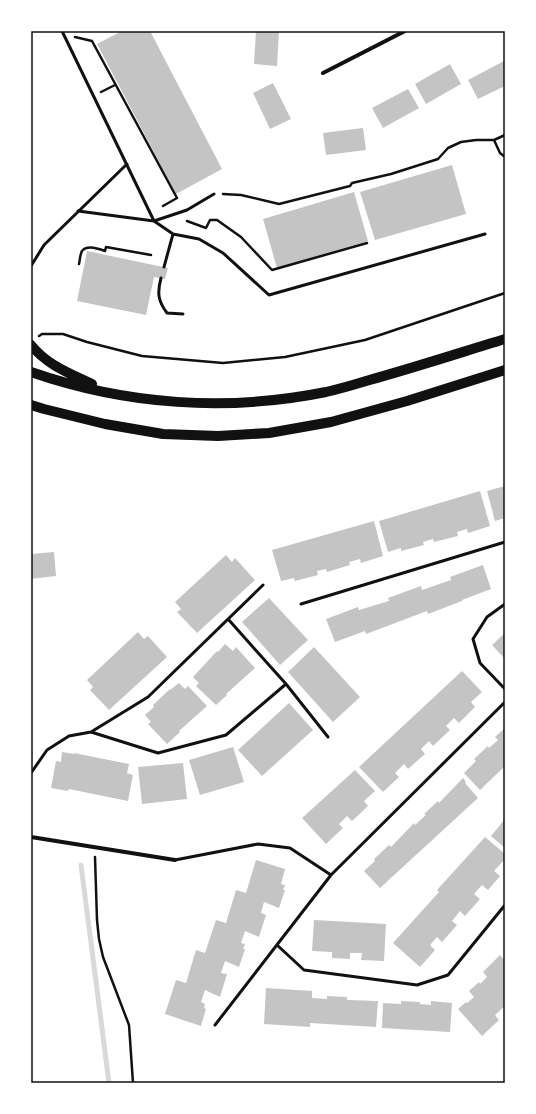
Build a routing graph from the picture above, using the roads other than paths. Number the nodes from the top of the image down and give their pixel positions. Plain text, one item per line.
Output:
1 (62, 31) edge
2 (405, 31) edge
3 (323, 73) dead end
4 (127, 164) junction
5 (214, 194) road end
6 (78, 211) junction
7 (154, 221) junction
8 (173, 234) junction
9 (485, 234) dead end
10 (31, 266) edge
11 (164, 267) dead end
12 (161, 278) dead end
13 (183, 314) dead end
14 (505, 339) edge
15 (31, 345) edge
16 (505, 370) edge
17 (31, 372) edge
18 (108, 392) junction
19 (31, 404) edge
20 (44, 409) junction
21 (31, 411) edge
22 (505, 542) edge
23 (263, 585) dead end
24 (301, 604) dead end
25 (505, 604) edge
26 (228, 619) junction
27 (286, 684) junction
28 (505, 689) edge
29 (505, 702) edge
30 (91, 732) junction
31 (328, 736) dead end
32 (31, 773) edge
33 (31, 837) edge
34 (175, 860) joint
35 (331, 874) junction
36 (505, 905) edge
37 (277, 945) junction
38 (215, 1025) dead end

1 - 4 lane
2 - 3 street
4 - 6 lane
4 - 7 lane
5 - 7 lane
6 - 7 lane
6 - 10 lane
7 - 8 lane
8 - 9 lane
8 - 11 lane
12 - 13 lane
14 - 18 main road
15 - 18 main road
16 - 20 main road
17 - 18 main road
19 - 20 main road
20 - 21 main road
22 - 24 lane
23 - 26 lane
25 - 28 lane
26 - 27 lane
26 - 30 lane
27 - 30 lane
27 - 31 lane
29 - 35 lane
30 - 32 lane
33 - 34 street
34 - 35 lane
35 - 37 lane
36 - 37 lane
37 - 38 lane

